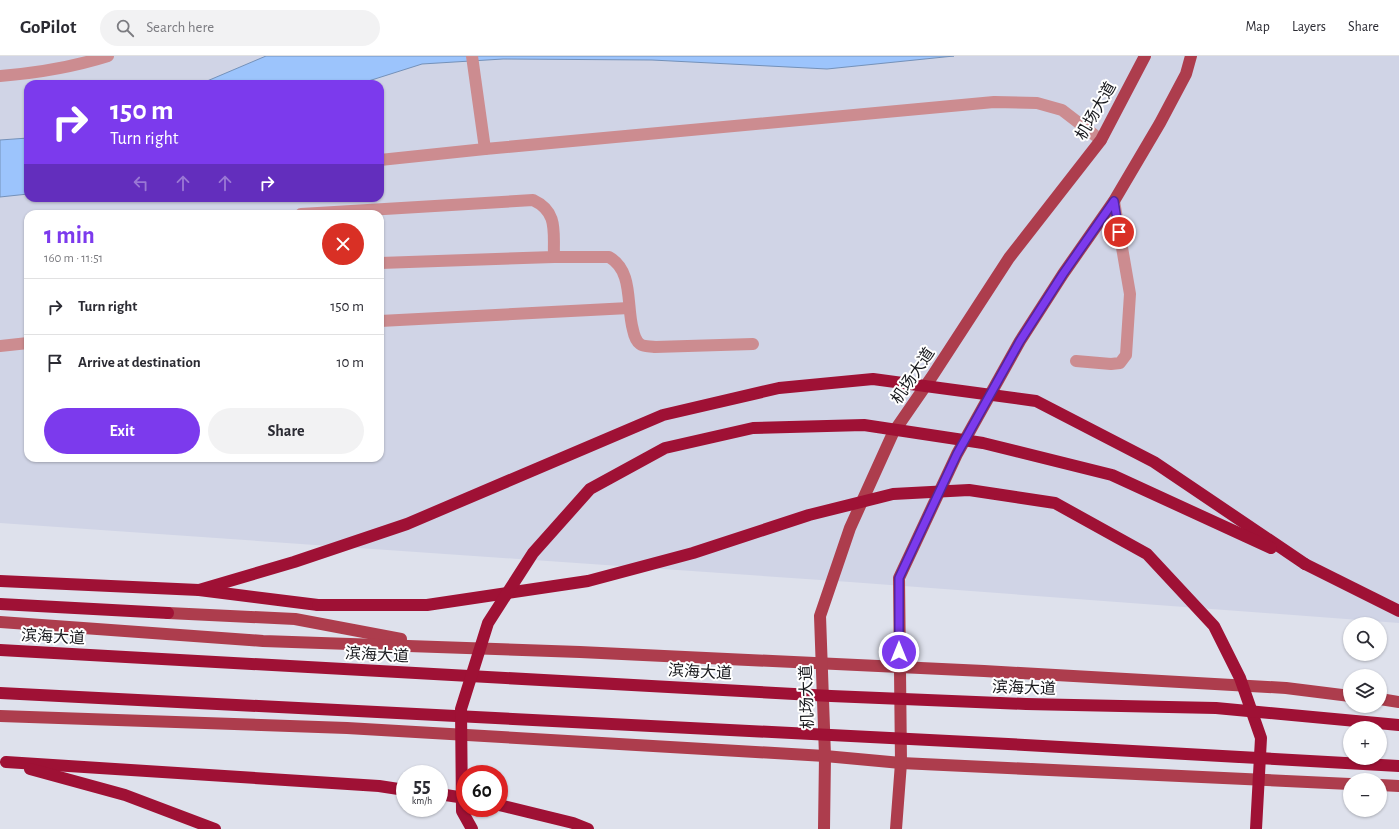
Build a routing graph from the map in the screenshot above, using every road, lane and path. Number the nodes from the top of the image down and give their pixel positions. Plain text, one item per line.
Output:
1 (108, 56) edge
2 (1145, 56) edge
3 (1191, 56) edge
4 (472, 58) edge
5 (0, 76) edge
6 (1101, 140) junction
7 (485, 149) junction
8 (384, 160) edge
9 (1114, 201) junction
10 (367, 210) edge
11 (554, 257) junction
12 (384, 263) edge
13 (629, 308) junction
14 (384, 321) edge
15 (24, 343) edge
16 (753, 344) dead end
17 (0, 346) edge
18 (1076, 361) dead end
19 (1305, 564) junction
20 (0, 581) edge
21 (199, 590) junction
22 (0, 604) edge
23 (1399, 611) edge
24 (168, 613) joint
25 (0, 622) edge
26 (440, 647) junction
27 (0, 650) edge
28 (822, 664) junction
29 (899, 668) junction
30 (0, 693) edge
31 (1343, 695) edge
32 (1387, 701) edge
33 (1399, 702) edge
34 (0, 716) edge
35 (1399, 725) edge
36 (825, 756) junction
37 (3, 762) edge
38 (901, 763) junction
39 (1399, 766) edge
40 (1343, 784) edge
41 (1387, 785) edge
42 (1399, 786) edge
43 (396, 789) edge
44 (508, 807) edge
45 (215, 829) edge
46 (472, 829) edge
47 (588, 829) edge
48 (824, 829) edge
49 (896, 829) edge
50 (1256, 829) edge

1 - 5 lane
2 - 6 main road, 机场大道
3 - 9 main road
4 - 7 lane
6 - 7 lane
6 - 28 main road, 机场大道
7 - 8 lane
9 - 18 lane
9 - 29 main road
10 - 11 lane
11 - 12 lane
11 - 13 lane
13 - 14 lane
13 - 16 lane
15 - 17 lane
19 - 21 highway, bridge
19 - 23 highway
19 - 46 highway, bridge
20 - 21 highway
21 - 50 highway, bridge
22 - 24 highway
24 - 26 main road
25 - 26 main road
26 - 28 main road
27 - 35 highway, 滨海大道, bridge
28 - 29 main road
28 - 36 main road, 机场大道
29 - 31 main road
29 - 38 main road
30 - 39 highway, bridge
32 - 33 main road
34 - 36 main road
36 - 38 main road
36 - 48 main road, 机场大道
37 - 43 highway
37 - 45 highway
38 - 40 main road
38 - 49 main road
41 - 42 main road
44 - 47 highway

